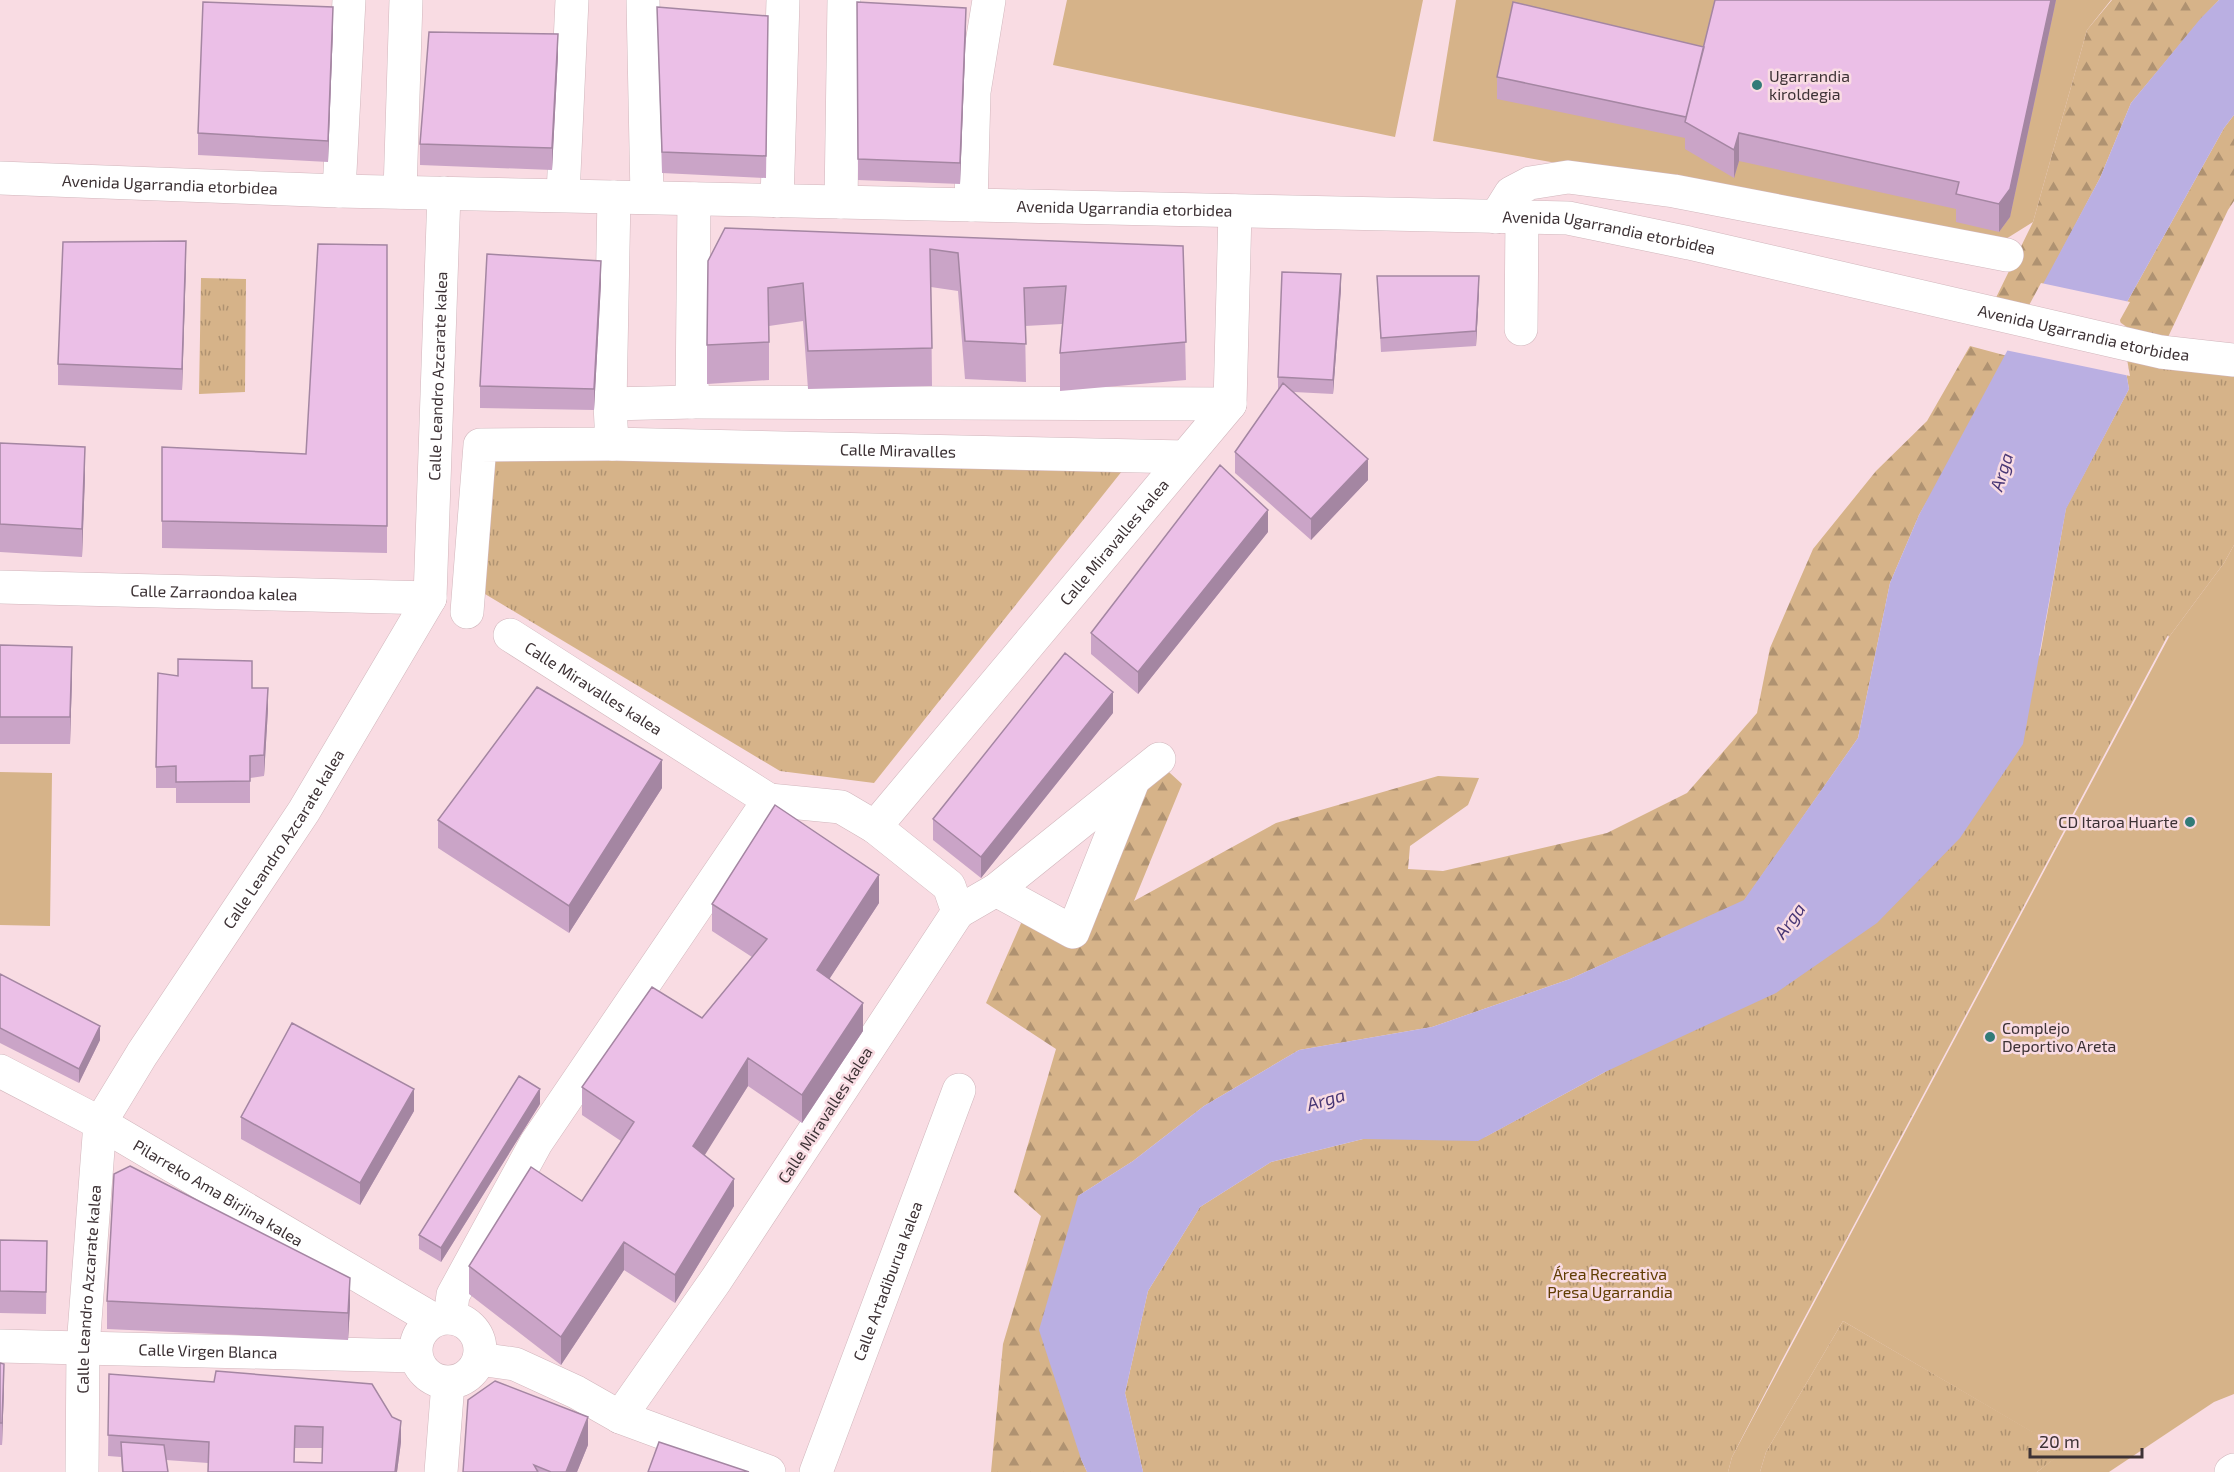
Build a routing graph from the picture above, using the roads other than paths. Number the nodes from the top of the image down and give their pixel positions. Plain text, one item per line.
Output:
1 (348, 0) edge
2 (406, 0) edge
3 (573, 0) edge
4 (643, 0) edge
5 (783, 0) edge
6 (844, 0) edge
7 (989, 0) edge
8 (0, 178) edge
9 (339, 191) junction
10 (400, 192) junction
11 (444, 193) junction
12 (563, 195) junction
13 (614, 197) junction
14 (647, 197) junction
15 (694, 199) junction
16 (777, 201) junction
17 (842, 202) junction
18 (971, 205) junction
19 (1235, 211) junction
20 (1509, 217) junction
21 (2007, 255) dead end
22 (1521, 329) dead end
23 (2234, 360) edge
24 (692, 402) junction
25 (610, 404) junction
26 (1230, 404) junction
27 (612, 444) junction
28 (1185, 457) junction
29 (0, 587) edge
30 (430, 598) junction
31 (467, 612) dead end
32 (510, 635) dead end
33 (769, 800) junction
34 (875, 827) junction
35 (996, 890) junction
36 (957, 912) junction
37 (0, 1071) edge
38 (959, 1090) dead end
39 (100, 1123) junction
40 (442, 1319) junction
41 (0, 1346) edge
42 (83, 1347) junction
43 (416, 1356) junction
44 (479, 1359) junction
45 (448, 1383) junction
46 (620, 1417) junction
47 (82, 1472) edge
48 (441, 1472) edge
49 (769, 1472) edge
50 (816, 1472) edge

1 - 9 street
2 - 10 street
3 - 12 street
4 - 14 street
5 - 16 street
6 - 17 street
7 - 18 street
8 - 9 street, Avenida Ugarrandia etorbidea
9 - 10 street, Avenida Ugarrandia etorbidea
10 - 11 street, Avenida Ugarrandia etorbidea
11 - 12 street, Avenida Ugarrandia etorbidea
11 - 30 street, Calle Leandro Azcarate kalea
12 - 13 street, Avenida Ugarrandia etorbidea
13 - 14 street, Avenida Ugarrandia etorbidea
13 - 25 street
14 - 15 street, Avenida Ugarrandia etorbidea
15 - 16 street, Avenida Ugarrandia etorbidea
15 - 24 street
16 - 17 street, Avenida Ugarrandia etorbidea
17 - 18 street, Avenida Ugarrandia etorbidea
18 - 19 street, Avenida Ugarrandia etorbidea
19 - 20 street, Avenida Ugarrandia etorbidea
19 - 26 street
20 - 21 street
20 - 22 street
20 - 23 street, Avenida Ugarrandia etorbidea
24 - 25 street
24 - 26 street
25 - 27 street
26 - 28 street, Calle Miravalles kalea
27 - 28 street, Calle Miravalles
27 - 31 street, Calle Miravalles
28 - 34 street, Calle Miravalles kalea
29 - 30 street, Calle Zarraondoa kalea
30 - 39 street, Calle Leandro Azcarate kalea
32 - 33 street, Calle Miravalles kalea
33 - 34 street, Calle Miravalles kalea
33 - 40 street
34 - 36 street, Calle Miravalles kalea
35 - 35 street
35 - 36 street
36 - 46 street, Calle Miravalles kalea
37 - 39 street, Pilarreko Ama Birjina kalea
38 - 50 street, Calle Artadiburua kalea
39 - 40 street, Pilarreko Ama Birjina kalea
39 - 42 street, Calle Leandro Azcarate kalea
40 - 43 street
40 - 44 street
41 - 42 street, Calle Virgen Blanca
42 - 43 street, Calle Virgen Blanca
42 - 47 street, Calle Leandro Azcarate kalea
43 - 45 street
44 - 45 street
44 - 46 street
45 - 48 street
46 - 49 street

